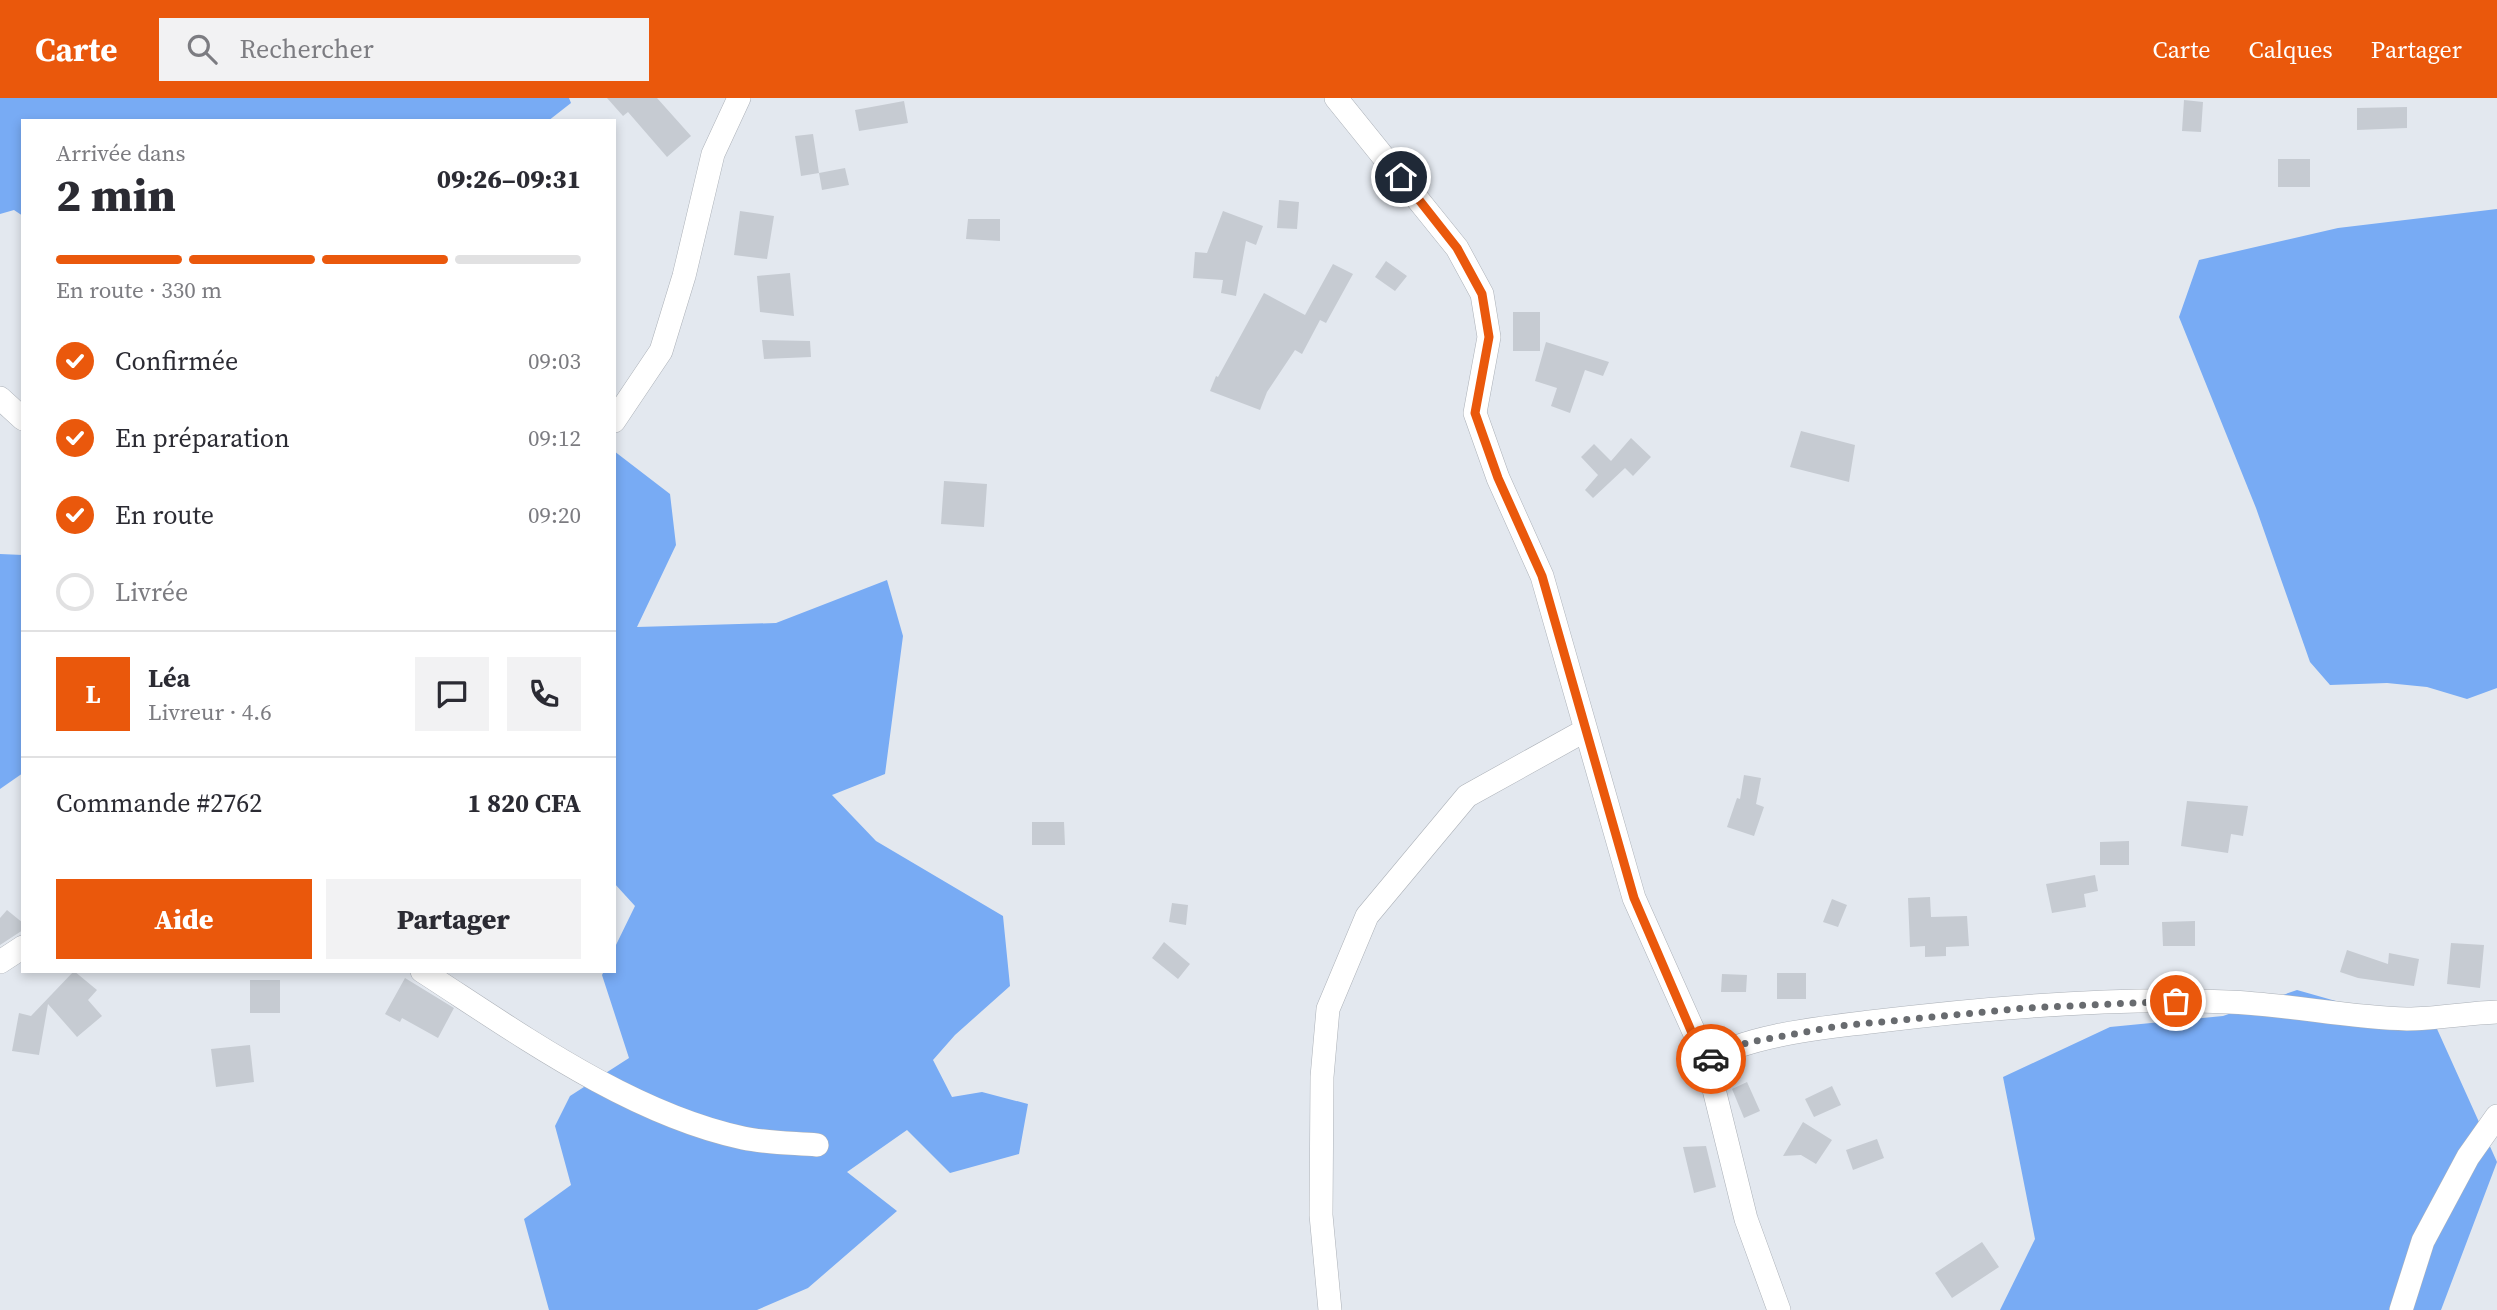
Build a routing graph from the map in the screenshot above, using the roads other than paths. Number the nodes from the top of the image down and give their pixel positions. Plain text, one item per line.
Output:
1 (739, 98) edge
2 (1336, 98) edge
3 (0, 398) edge
4 (21, 417) edge
5 (616, 418) edge
6 (1584, 731) junction
7 (21, 948) edge
8 (0, 962) edge
9 (425, 973) edge
10 (2497, 1012) edge
11 (1707, 1061) junction
12 (2497, 1116) edge
13 (817, 1144) dead end
14 (1330, 1310) edge
15 (1779, 1310) edge
16 (2401, 1310) edge

1 - 5 street
2 - 6 street
3 - 4 street
6 - 11 street
6 - 14 street
7 - 8 street
9 - 13 street
10 - 11 street
11 - 15 street
12 - 16 street

